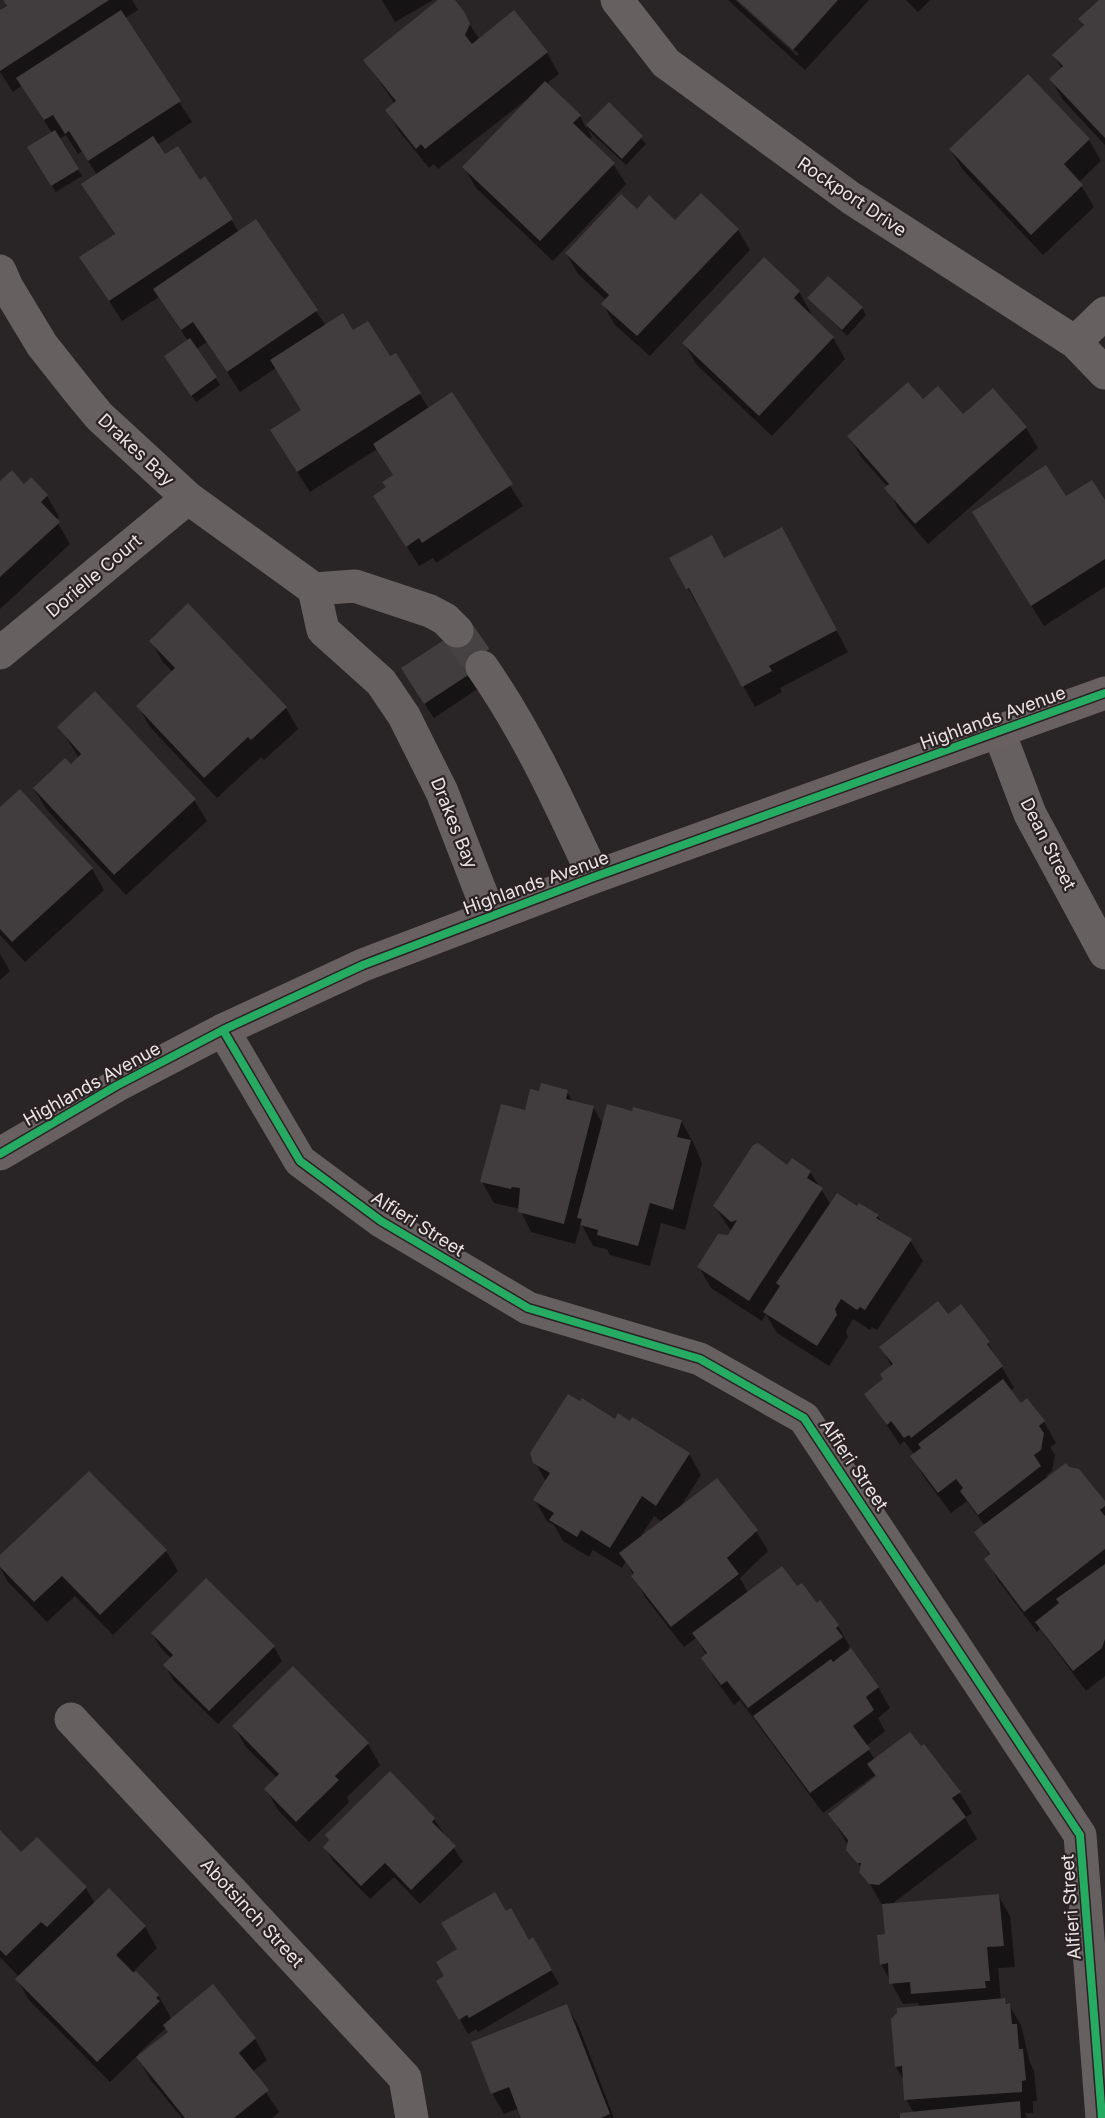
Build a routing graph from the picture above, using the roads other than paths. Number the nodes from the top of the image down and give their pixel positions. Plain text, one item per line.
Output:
1 (617, 0) edge
2 (0, 271) edge
3 (1105, 313) edge
4 (1075, 342) junction
5 (1105, 374) edge
6 (188, 498) junction
7 (314, 589) junction
8 (457, 631) tunnel mouth
9 (0, 653) edge
10 (482, 667) tunnel mouth
11 (1105, 693) edge
12 (999, 732) junction
13 (594, 877) junction
14 (490, 916) junction
15 (1105, 953) edge
16 (223, 1030) junction
17 (0, 1154) edge
18 (71, 1719) dead end
19 (412, 2118) edge
20 (1102, 2118) edge

1 - 4 street, Rockport Drive
2 - 6 street, Drakes Bay
3 - 4 street
4 - 5 street, Rockport Drive
6 - 7 street, Drakes Bay
6 - 9 street, Dorielle Court
7 - 8 street
7 - 14 street, Drakes Bay
10 - 13 street
11 - 12 main road, Highlands Avenue
12 - 13 main road, Highlands Avenue
12 - 15 street, Dean Street
13 - 14 main road, Highlands Avenue
14 - 16 main road, Highlands Avenue
16 - 17 main road, Highlands Avenue
16 - 20 street, Alfieri Street
18 - 19 street, Abotsinch Street

